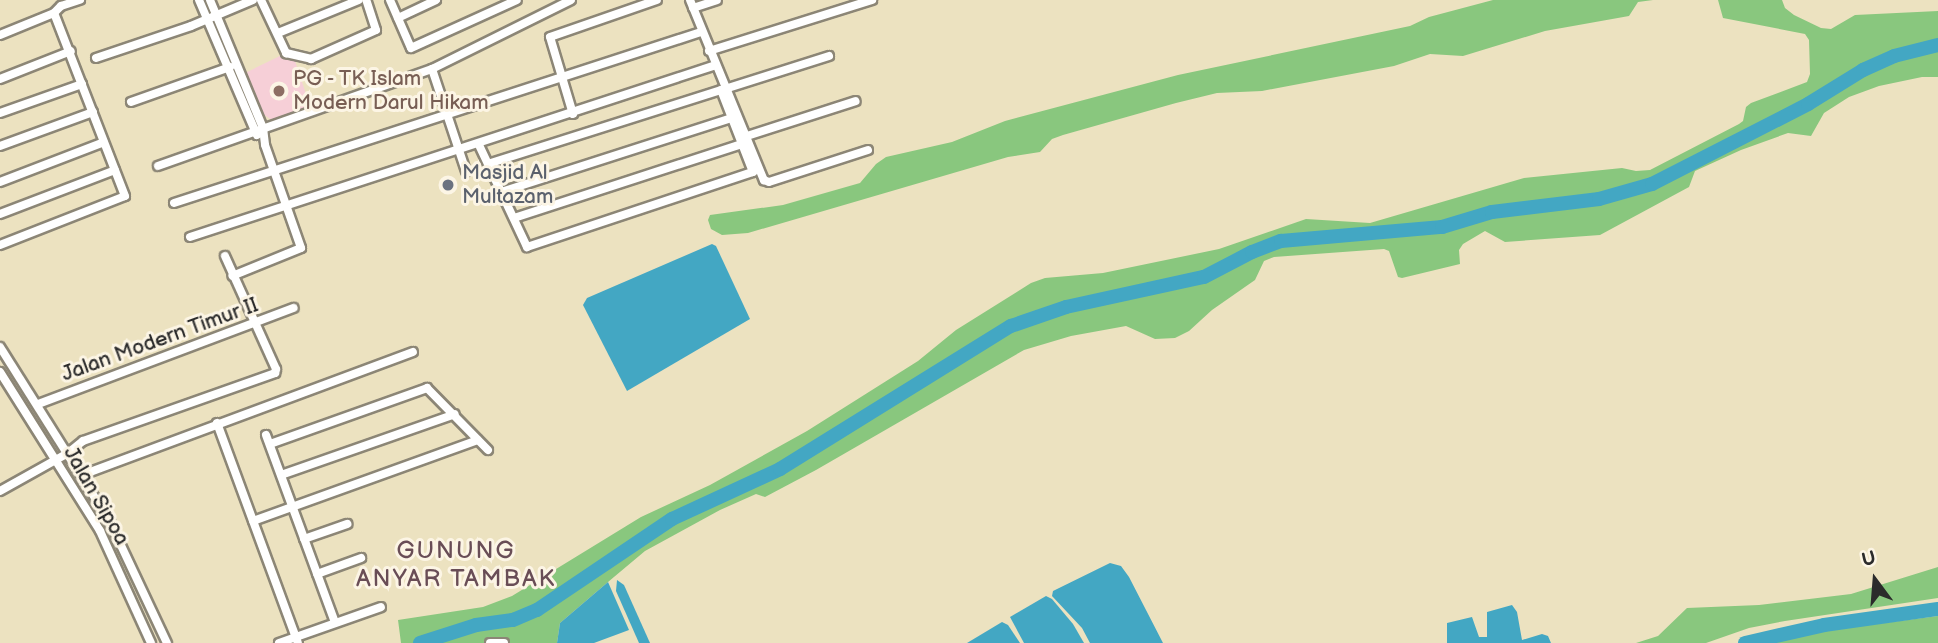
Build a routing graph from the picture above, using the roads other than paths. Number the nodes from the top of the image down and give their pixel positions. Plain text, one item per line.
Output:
1 (80, 0) edge
2 (199, 0) edge
3 (211, 0) edge
4 (253, 0) edge
5 (261, 0) edge
6 (359, 0) edge
7 (366, 0) edge
8 (390, 0) edge
9 (436, 0) edge
10 (517, 0) edge
11 (571, 0) edge
12 (657, 0) edge
13 (717, 0) edge
14 (827, 0) edge
15 (872, 0) edge
16 (692, 4) edge
17 (831, 11) junction
18 (54, 13) junction
19 (217, 16) junction
20 (398, 18) junction
21 (207, 20) junction
22 (701, 32) junction
23 (278, 33) junction
24 (0, 35) edge
25 (71, 51) junction
26 (709, 51) junction
27 (829, 56) dead end
28 (96, 58) dead end
29 (236, 65) junction
30 (716, 65) junction
31 (227, 68) junction
32 (432, 69) junction
33 (560, 75) junction
34 (0, 79) edge
35 (82, 84) junction
36 (728, 88) junction
37 (856, 101) dead end
38 (131, 102) dead end
39 (93, 112) junction
40 (0, 113) edge
41 (447, 113) junction
42 (573, 114) junction
43 (732, 118) junction
44 (259, 130) junction
45 (744, 140) junction
46 (104, 142) junction
47 (479, 145) junction
48 (0, 146) edge
49 (868, 150) dead end
50 (459, 151) junction
51 (488, 163) junction
52 (158, 166) dead end
53 (115, 170) junction
54 (276, 170) junction
55 (466, 171) dead end
56 (0, 182) edge
57 (501, 192) junction
58 (174, 203) dead end
59 (288, 206) junction
60 (0, 214) edge
61 (514, 218) junction
62 (190, 237) dead end
63 (0, 245) edge
64 (225, 257) dead end
65 (232, 276) junction
66 (294, 308) dead end
67 (255, 324) junction
68 (0, 347) edge
69 (414, 352) dead end
70 (0, 372) edge
71 (21, 380) junction
72 (10, 387) junction
73 (38, 404) junction
74 (455, 415) junction
75 (217, 423) junction
76 (266, 435) dead end
77 (478, 439) junction
78 (270, 444) junction
79 (488, 450) dead end
80 (68, 453) junction
81 (55, 460) junction
82 (82, 475) junction
83 (281, 475) junction
84 (0, 491) edge
85 (292, 507) junction
86 (253, 521) junction
87 (347, 524) dead end
88 (304, 539) junction
89 (361, 558) dead end
90 (317, 574) junction
91 (381, 607) dead end
92 (335, 623) junction
93 (297, 640) edge
94 (151, 643) edge
95 (167, 643) edge
96 (279, 643) edge
97 (491, 643) edge
98 (504, 643) edge

1 - 18 street
2 - 21 street
3 - 19 street
4 - 19 street
5 - 23 street
6 - 23 street
7 - 23 street
8 - 20 street
9 - 20 street
10 - 20 street
11 - 32 street
12 - 33 street
13 - 16 street
14 - 17 street
15 - 17 street
16 - 22 street
17 - 26 street
18 - 24 street
18 - 25 street
19 - 21 street
19 - 29 street
21 - 28 street
21 - 31 street
22 - 26 street
22 - 33 street
25 - 34 street
25 - 35 street
26 - 30 street
27 - 36 street
29 - 31 street
29 - 44 street
30 - 36 street
30 - 42 street
31 - 38 street
31 - 44 street
32 - 41 street
32 - 44 street
33 - 41 street
33 - 42 street
35 - 39 street
35 - 40 street
36 - 45 street
37 - 45 street
39 - 46 street
39 - 48 street
41 - 50 street
41 - 54 street
42 - 47 street
43 - 45 street
43 - 51 street
43 - 57 street
44 - 52 street
44 - 54 street
45 - 49 street
45 - 61 street
45 - 61 street
46 - 53 street
46 - 56 street
47 - 50 street
47 - 51 street
50 - 55 street
50 - 59 street
51 - 57 street
53 - 60 street
53 - 63 street
54 - 58 street
54 - 59 street
57 - 61 street
59 - 62 street
59 - 65 street
64 - 65 street
65 - 67 street
66 - 67 street, Jalan Modern Timur II
67 - 73 street, Jalan Modern Timur II
67 - 80 street
68 - 71 street
69 - 75 street
70 - 72 street, Jalan Sipoa
71 - 72 street
71 - 73 street
72 - 81 street, Jalan Sipoa
73 - 80 street
74 - 77 street
74 - 78 street
74 - 83 street
75 - 82 street
75 - 86 street
76 - 78 street
77 - 79 street
77 - 85 street
78 - 83 street
80 - 81 street
80 - 82 street
81 - 84 street
81 - 94 street, Jalan Sipoa
82 - 95 street
83 - 85 street
85 - 86 street
85 - 88 street
86 - 93 street
87 - 88 street
88 - 90 street
89 - 90 street
90 - 92 street
91 - 92 street
92 - 93 street
93 - 96 street
97 - 98 street

